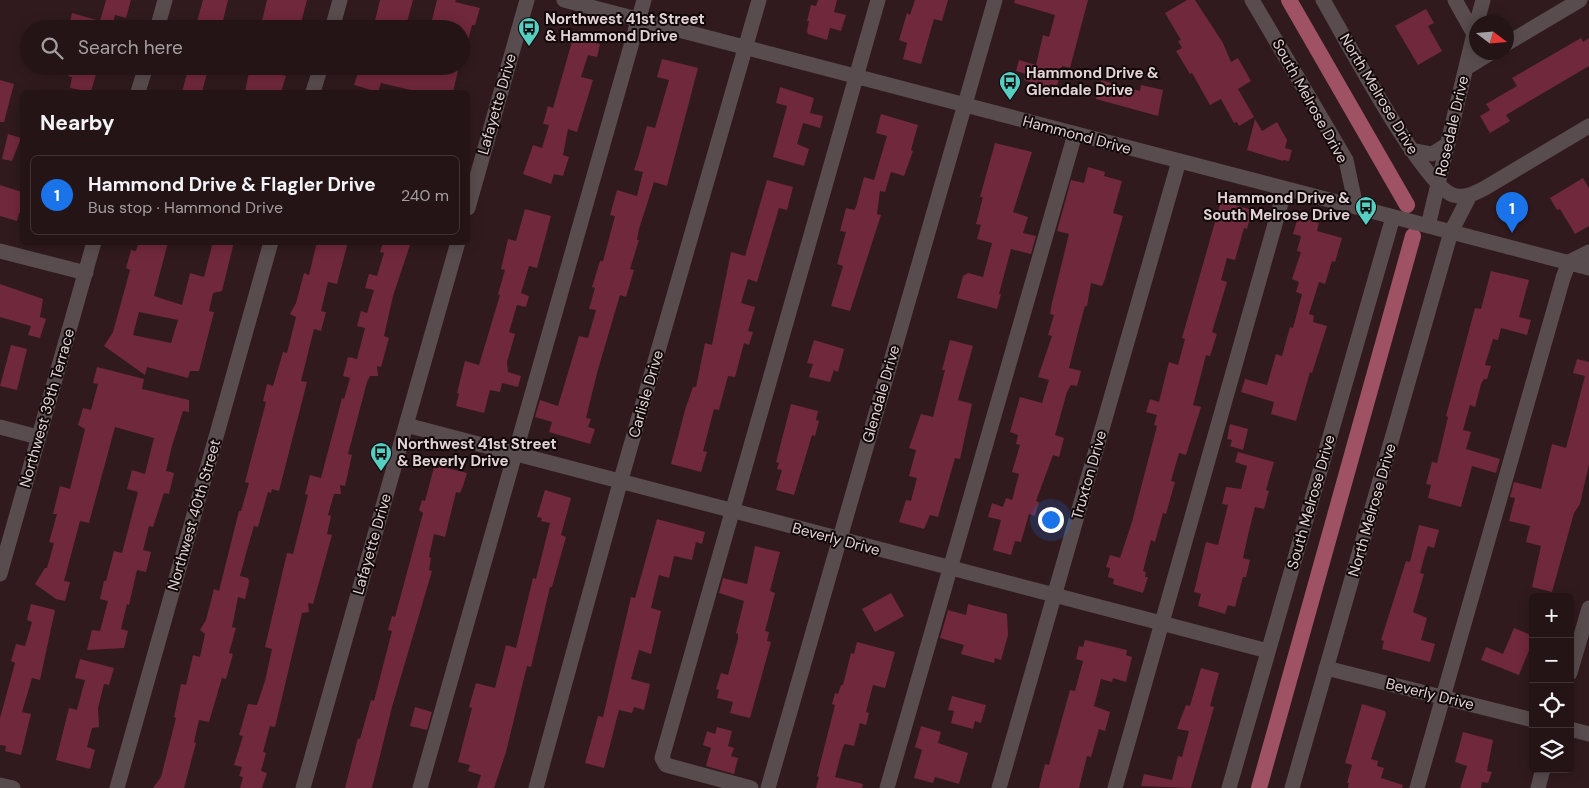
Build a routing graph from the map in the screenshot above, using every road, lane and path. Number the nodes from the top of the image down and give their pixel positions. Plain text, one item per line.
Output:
1 (165, 0) edge
2 (340, 0) edge
3 (527, 0) edge
4 (564, 0) edge
5 (644, 0) edge
6 (760, 0) edge
7 (878, 0) edge
8 (995, 0) edge
9 (1252, 0) edge
10 (1323, 0) edge
11 (1454, 0) edge
12 (1483, 0) edge
13 (1580, 0) edge
14 (1479, 15) edge
15 (1469, 18) edge
16 (159, 20) edge
17 (334, 20) edge
18 (639, 20) junction
19 (1514, 39) edge
20 (746, 48) junction
21 (1469, 56) edge
22 (1479, 60) edge
23 (1466, 68) junction
24 (143, 75) edge
25 (319, 75) edge
26 (856, 77) junction
27 (139, 90) edge
28 (315, 90) edge
29 (964, 106) junction
30 (1589, 126) edge
31 (1075, 134) junction
32 (1448, 144) junction
33 (1410, 150) junction
34 (1179, 162) junction
35 (1438, 186) junction
36 (1285, 189) junction
37 (1470, 195) junction
38 (470, 201) edge
39 (1356, 207) junction
40 (1393, 217) junction
41 (1428, 226) junction
42 (1452, 232) junction
43 (93, 245) edge
44 (270, 245) edge
45 (457, 245) edge
46 (0, 251) edge
47 (1589, 252) edge
48 (1569, 262) junction
49 (1589, 268) edge
50 (86, 273) junction
51 (406, 425) junction
52 (0, 427) edge
53 (38, 437) junction
54 (515, 455) junction
55 (620, 483) junction
56 (731, 512) junction
57 (839, 540) junction
58 (950, 569) junction
59 (0, 574) edge
60 (1053, 596) junction
61 (1589, 608) edge
62 (1161, 624) junction
63 (1268, 651) junction
64 (1574, 659) edge
65 (1326, 668) junction
66 (1443, 697) junction
67 (1529, 719) edge
68 (1574, 730) edge
69 (1589, 734) edge
70 (1542, 773) edge
71 (0, 784) edge
72 (13, 788) edge
73 (117, 788) edge
74 (303, 788) edge
75 (420, 788) edge
76 (536, 788) edge
77 (751, 788) edge
78 (768, 788) edge
79 (887, 788) edge
80 (999, 788) edge
81 (1115, 788) edge
82 (1229, 788) edge
83 (1292, 788) edge
84 (1417, 788) edge
85 (1538, 788) edge

1 - 16 street
2 - 17 street
3 - 38 street, Lafayette Drive
4 - 18 street, Hammond Drive
5 - 18 street
6 - 20 street, Carlisle Drive
7 - 26 street
8 - 29 street, Glendale Drive
9 - 39 street, South Melrose Drive
10 - 33 street, North Melrose Drive
11 - 15 street
12 - 14 street, Rosedale Drive
13 - 19 street
18 - 20 street, Hammond Drive
18 - 54 street
20 - 26 street, Hammond Drive
20 - 55 street, Carlisle Drive
21 - 23 street, Rosedale Drive
22 - 23 street
23 - 32 street, Rosedale Drive
24 - 27 street
25 - 28 street
26 - 29 street, Hammond Drive
26 - 56 street
29 - 31 street, Hammond Drive
29 - 57 street, Glendale Drive
30 - 37 street
31 - 34 street, Hammond Drive
31 - 58 street
32 - 33 street
32 - 35 street, Rosedale Drive
33 - 35 street, North Melrose Drive
34 - 36 street, Hammond Drive
34 - 60 street, Truxton Drive
35 - 37 street
35 - 41 street, Rosedale Drive
36 - 39 street, Hammond Drive
36 - 62 street
37 - 42 street, North Melrose Drive
39 - 40 street, Hammond Drive
40 - 41 street, Hammond Drive
40 - 63 street, South Melrose Drive
41 - 42 street, Hammond Drive
42 - 48 street, Hammond Drive
42 - 65 street, North Melrose Drive
43 - 50 street, Northwest 39th Terrace
44 - 73 street, Northwest 40th Street
45 - 51 street, Lafayette Drive
46 - 50 street
47 - 48 street
48 - 49 street, Hammond Drive
48 - 66 street
50 - 53 street, Northwest 39th Terrace
51 - 54 street, Beverly Drive
51 - 74 street, Lafayette Drive
52 - 53 street
53 - 59 street, Northwest 39th Terrace
54 - 55 street, Beverly Drive
54 - 75 street
55 - 56 street, Beverly Drive
55 - 76 street, Carlisle Drive
56 - 57 street, Beverly Drive
56 - 77 street
57 - 58 street, Beverly Drive
57 - 78 street, Glendale Drive
58 - 60 street, Beverly Drive
58 - 79 street
60 - 62 street, Beverly Drive
60 - 80 street, Truxton Drive
61 - 64 street
62 - 63 street, Beverly Drive
62 - 81 street
63 - 82 street, South Melrose Drive
65 - 66 street, Beverly Drive
65 - 83 street, North Melrose Drive
66 - 67 street, Beverly Drive
66 - 84 street
68 - 69 street
70 - 85 street
71 - 72 street

